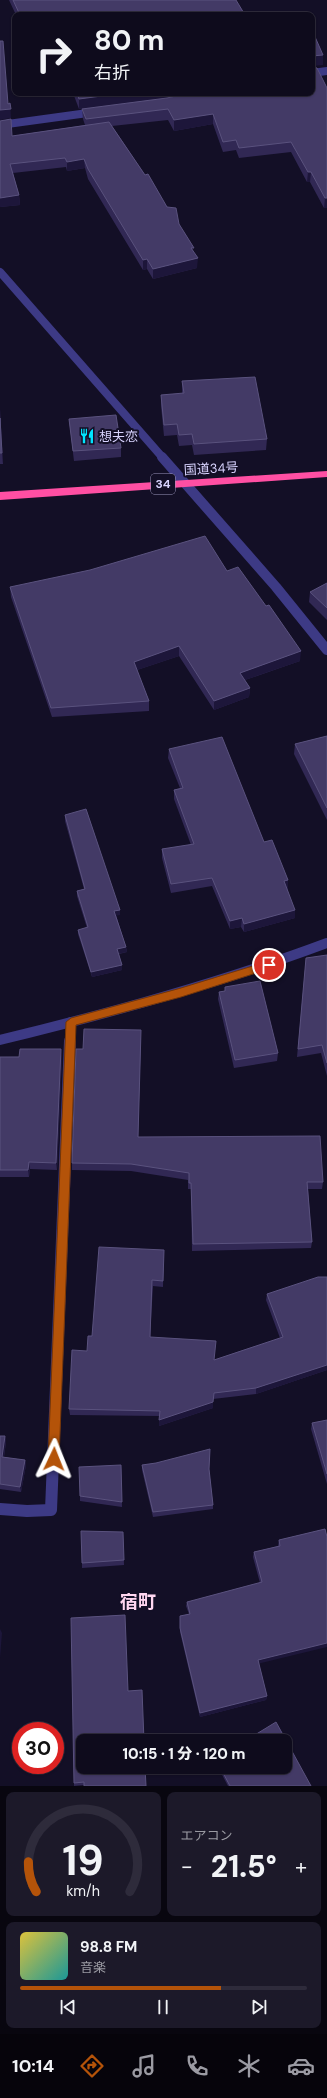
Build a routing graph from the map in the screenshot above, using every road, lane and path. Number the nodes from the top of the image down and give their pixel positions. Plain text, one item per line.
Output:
1 (327, 71) edge
2 (315, 73) edge
3 (107, 111) edge
4 (0, 125) edge
5 (0, 272) edge
6 (327, 474) edge
7 (185, 483) junction
8 (0, 496) edge
9 (327, 650) edge
10 (327, 943) edge
11 (71, 1022) junction
12 (0, 1040) edge
13 (0, 1509) edge

1 - 2 street
3 - 4 street
5 - 7 street
6 - 7 highway, 国道34号 / 34
7 - 8 highway, 国道34号 / 34
7 - 9 street
10 - 11 street
11 - 12 street
11 - 13 street

